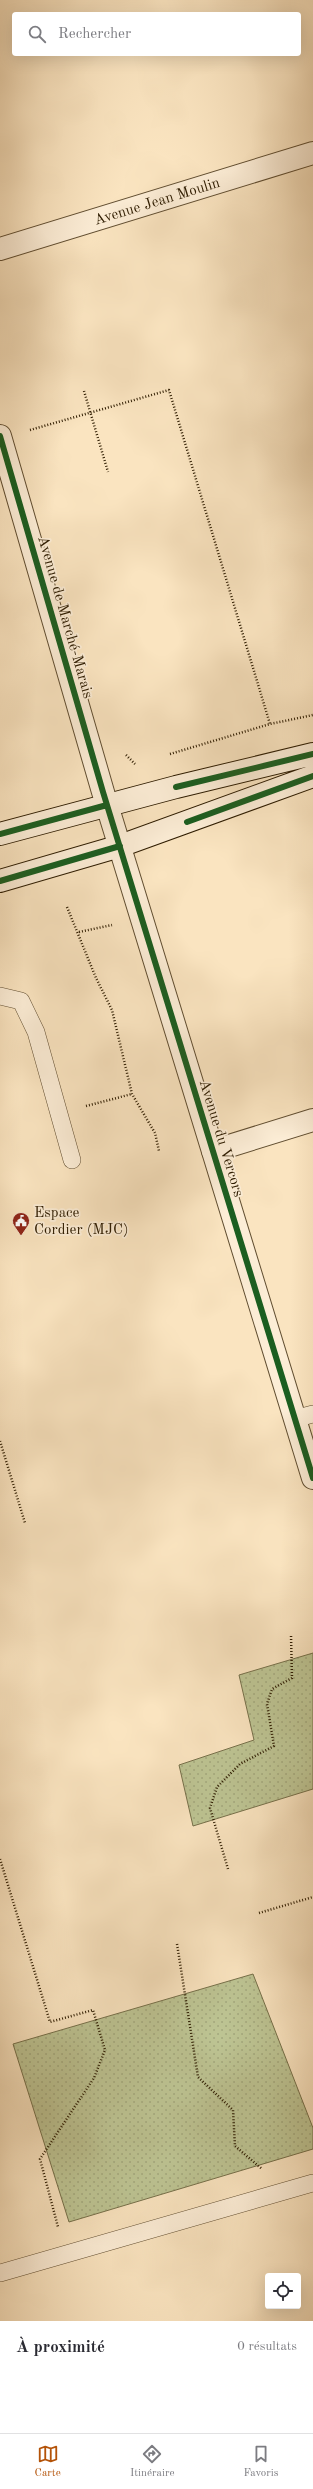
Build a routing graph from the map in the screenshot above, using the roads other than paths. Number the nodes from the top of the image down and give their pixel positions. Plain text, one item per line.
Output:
1 (313, 153) edge
2 (0, 250) edge
3 (0, 437) edge
4 (313, 754) edge
5 (313, 776) edge
6 (107, 805) junction
7 (0, 834) edge
8 (120, 846) junction
9 (0, 881) edge
10 (0, 996) edge
11 (313, 1120) edge
12 (213, 1152) junction
13 (72, 1160) dead end
14 (303, 1416) edge
15 (313, 1478) edge
16 (313, 2183) edge
17 (0, 2273) edge

1 - 2 street, Avenue Jean Moulin
3 - 6 street, Avenue de Marché-Marais
4 - 6 street
5 - 8 street
6 - 7 street
6 - 8 street, Avenue du Vercors
8 - 9 street
8 - 12 street, Avenue du Vercors
10 - 13 lane
11 - 12 street
12 - 14 street, Avenue du Vercors
14 - 15 street, Avenue du Vercors
16 - 17 lane

